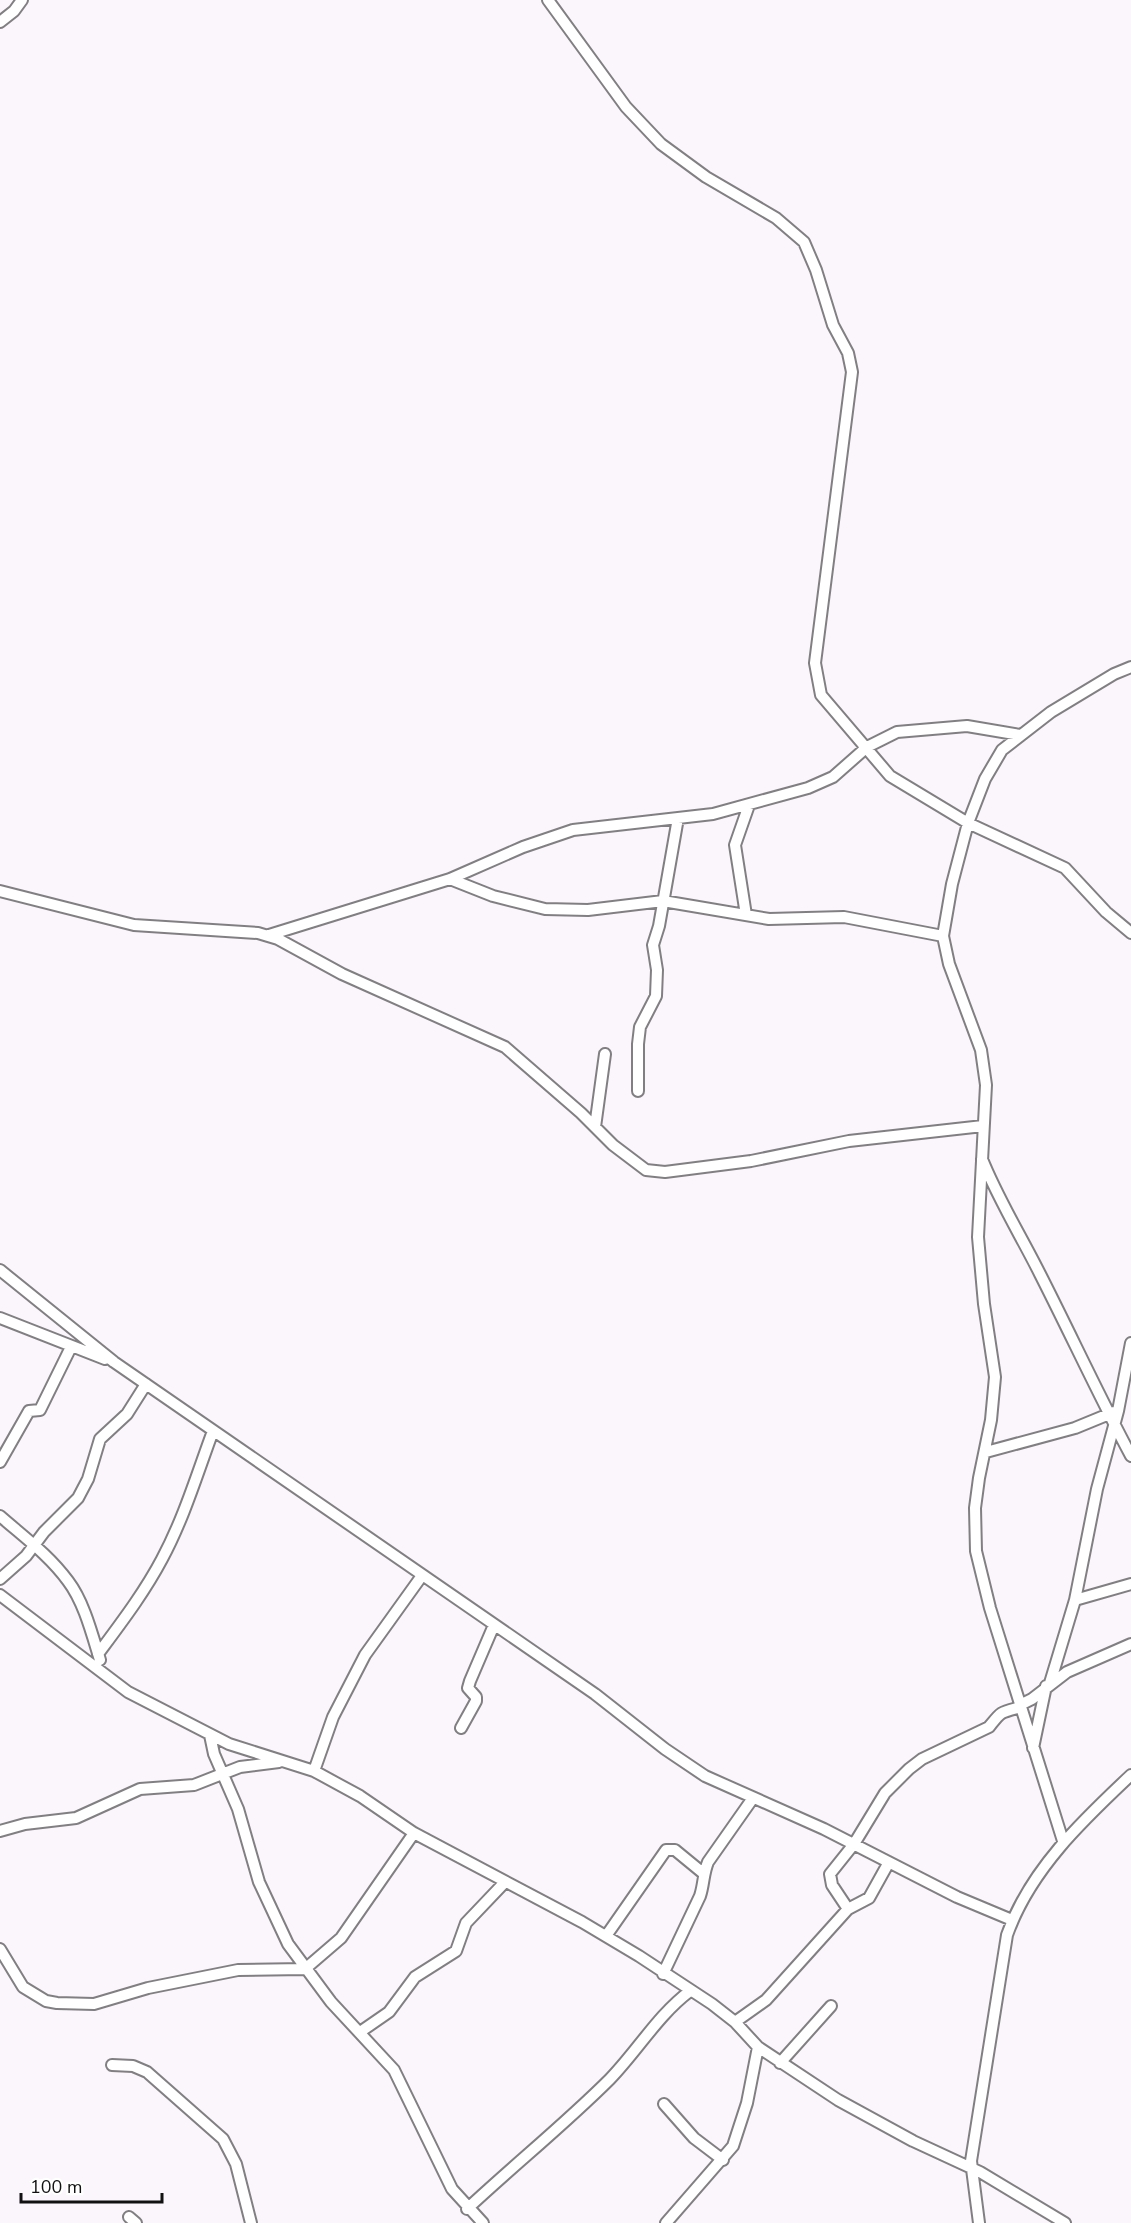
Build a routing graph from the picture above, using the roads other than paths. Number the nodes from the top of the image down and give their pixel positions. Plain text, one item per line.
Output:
1 (22, 0) edge
2 (548, 0) edge
3 (0, 22) edge
4 (1131, 667) edge
5 (1020, 735) junction
6 (867, 747) junction
7 (749, 805) junction
8 (678, 818) junction
9 (968, 823) junction
10 (450, 879) junction
11 (0, 891) edge
12 (663, 901) junction
13 (746, 915) junction
14 (1131, 933) edge
15 (268, 935) junction
16 (943, 936) junction
17 (605, 1054) dead end
18 (638, 1091) dead end
19 (983, 1126) junction
20 (595, 1127) junction
21 (981, 1156) junction
22 (0, 1270) edge
23 (0, 1318) edge
24 (1131, 1343) edge
25 (71, 1347) junction
26 (114, 1362) junction
27 (146, 1384) junction
28 (1114, 1416) junction
29 (213, 1431) junction
30 (986, 1452) junction
31 (1131, 1456) edge
32 (0, 1462) edge
33 (0, 1516) edge
34 (36, 1545) junction
35 (421, 1576) junction
36 (0, 1579) edge
37 (1131, 1584) edge
38 (0, 1595) edge
39 (1075, 1600) junction
40 (494, 1624) junction
41 (1131, 1644) edge
42 (98, 1654) junction
43 (105, 1674) junction
44 (1048, 1685) junction
45 (1020, 1706) junction
46 (461, 1728) dead end
47 (210, 1735) junction
48 (1033, 1748) junction
49 (288, 1761) junction
50 (314, 1771) junction
51 (224, 1774) junction
52 (1131, 1776) edge
53 (753, 1798) junction
54 (0, 1831) edge
55 (414, 1833) junction
56 (1063, 1841) junction
57 (854, 1844) junction
58 (889, 1862) junction
59 (703, 1873) junction
60 (505, 1882) junction
61 (848, 1909) junction
62 (1012, 1920) junction
63 (606, 1936) junction
64 (0, 1949) edge
65 (305, 1969) junction
66 (663, 1974) junction
67 (690, 1991) junction
68 (831, 2006) dead end
69 (735, 2022) junction
70 (360, 2032) junction
71 (758, 2047) junction
72 (780, 2063) junction
73 (112, 2065) dead end
74 (664, 2104) dead end
75 (723, 2160) junction
76 (971, 2167) junction
77 (467, 2209) junction
78 (251, 2223) edge
79 (483, 2223) edge
80 (666, 2223) edge
81 (979, 2223) edge
82 (1065, 2223) edge

1 - 3 street
2 - 6 street
4 - 5 street
5 - 6 street
5 - 9 street
6 - 7 street
6 - 9 street
7 - 8 street
7 - 13 street
8 - 10 street
8 - 12 street
9 - 14 street
9 - 16 street
10 - 12 street
10 - 15 street
11 - 15 street
12 - 13 street
12 - 18 street
13 - 16 street
15 - 20 street
16 - 19 street
17 - 20 street
19 - 20 street
19 - 21 street
21 - 28 street
21 - 30 street
22 - 26 street
23 - 25 street
24 - 28 street
25 - 26 street
25 - 32 street
26 - 27 street
27 - 29 street
27 - 34 street
28 - 30 street
28 - 31 street
28 - 39 street
29 - 35 street
29 - 42 street
30 - 45 street
33 - 34 street
34 - 36 street
34 - 42 street
35 - 40 street
35 - 50 street
37 - 39 street
38 - 43 street
39 - 44 street
40 - 46 street
40 - 53 street
41 - 44 street
42 - 43 street
43 - 47 street
44 - 45 street
44 - 48 street
45 - 48 street
45 - 57 street
47 - 49 street
47 - 51 street
48 - 56 street
49 - 50 street
49 - 51 street
50 - 55 street
51 - 54 street
51 - 65 street
52 - 56 street
53 - 57 street
53 - 59 street
55 - 60 street
55 - 65 street
56 - 62 street
57 - 58 street
57 - 61 street
58 - 61 street
58 - 62 street
59 - 63 street
59 - 66 street
60 - 63 street
60 - 70 street
61 - 69 street
62 - 76 street
63 - 66 street
64 - 65 street
65 - 70 street
66 - 67 street
67 - 69 street
67 - 77 street
68 - 72 street
69 - 71 street
70 - 77 street
71 - 72 street
71 - 75 street
72 - 76 street
73 - 78 street
74 - 75 street
75 - 80 street
76 - 81 street
76 - 82 street
77 - 79 street

